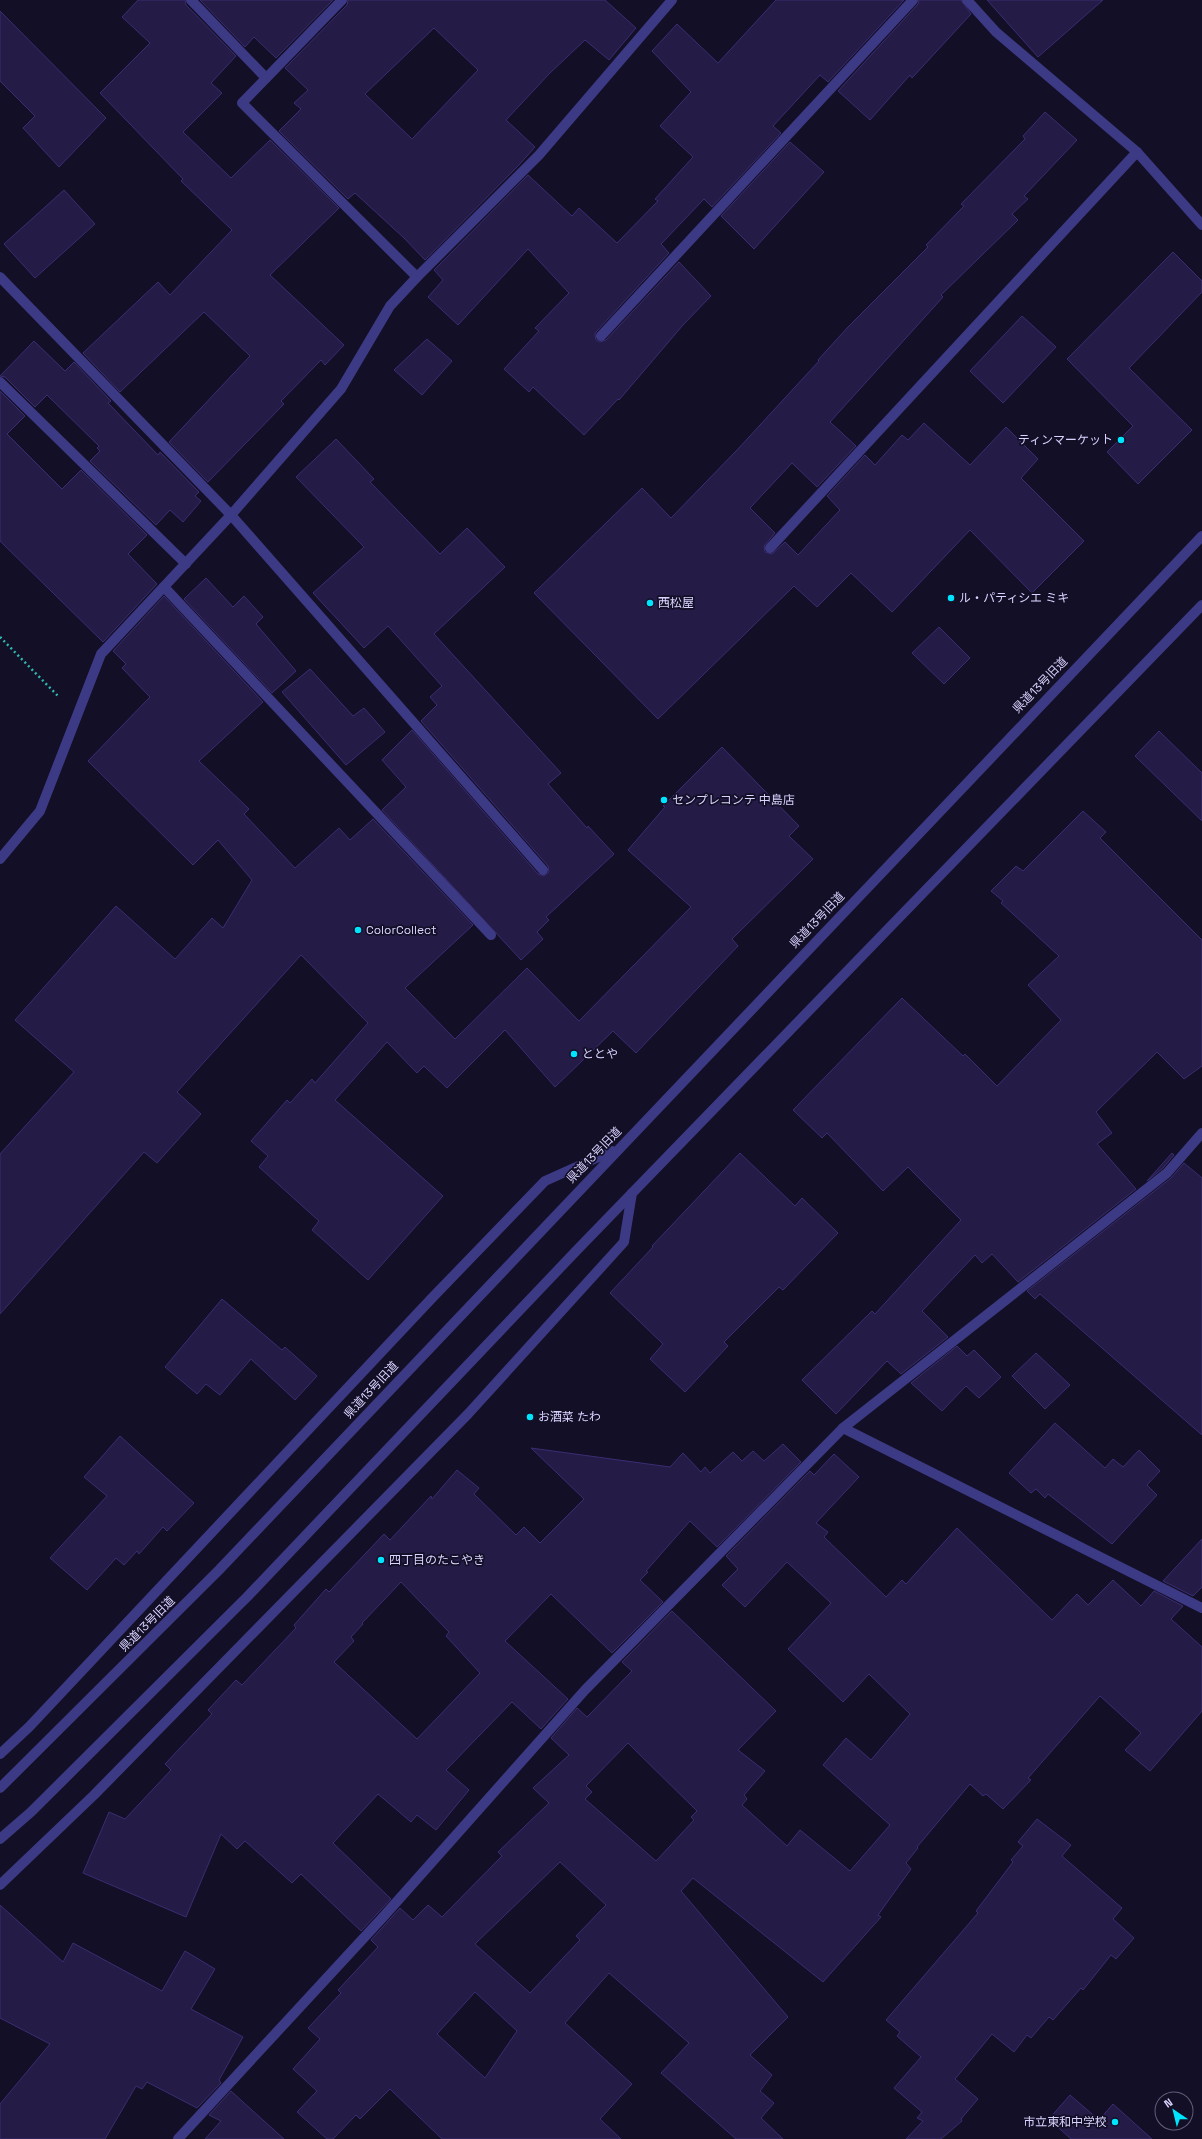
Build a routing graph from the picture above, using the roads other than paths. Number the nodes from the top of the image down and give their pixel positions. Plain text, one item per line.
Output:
1 (191, 0) edge
2 (342, 0) edge
3 (672, 0) edge
4 (912, 0) edge
5 (968, 0) edge
6 (266, 78) junction
7 (1137, 152) junction
8 (1202, 225) edge
9 (417, 277) junction
10 (0, 278) edge
11 (602, 336) dead end
12 (0, 382) edge
13 (232, 515) junction
14 (1202, 536) edge
15 (770, 548) dead end
16 (186, 564) junction
17 (164, 587) junction
18 (1202, 606) edge
19 (0, 859) edge
20 (543, 870) dead end
21 (491, 935) dead end
22 (1202, 1133) edge
23 (618, 1149) junction
24 (632, 1193) junction
25 (843, 1428) junction
26 (1202, 1608) edge
27 (0, 1754) edge
28 (0, 1788) edge
29 (0, 1839) edge
30 (0, 1885) edge
31 (178, 2139) edge

1 - 6 street
2 - 6 street
3 - 9 street
4 - 11 street
5 - 7 street
6 - 9 street
7 - 8 street
7 - 15 street
9 - 13 street
10 - 13 street
12 - 16 street
13 - 16 street
13 - 20 street
14 - 23 street, 県道13号旧道
16 - 17 street
17 - 19 street
17 - 21 street
18 - 24 street
22 - 25 street
23 - 27 street
23 - 28 street, 県道13号旧道
24 - 29 street
24 - 30 street
25 - 26 street
25 - 31 street

